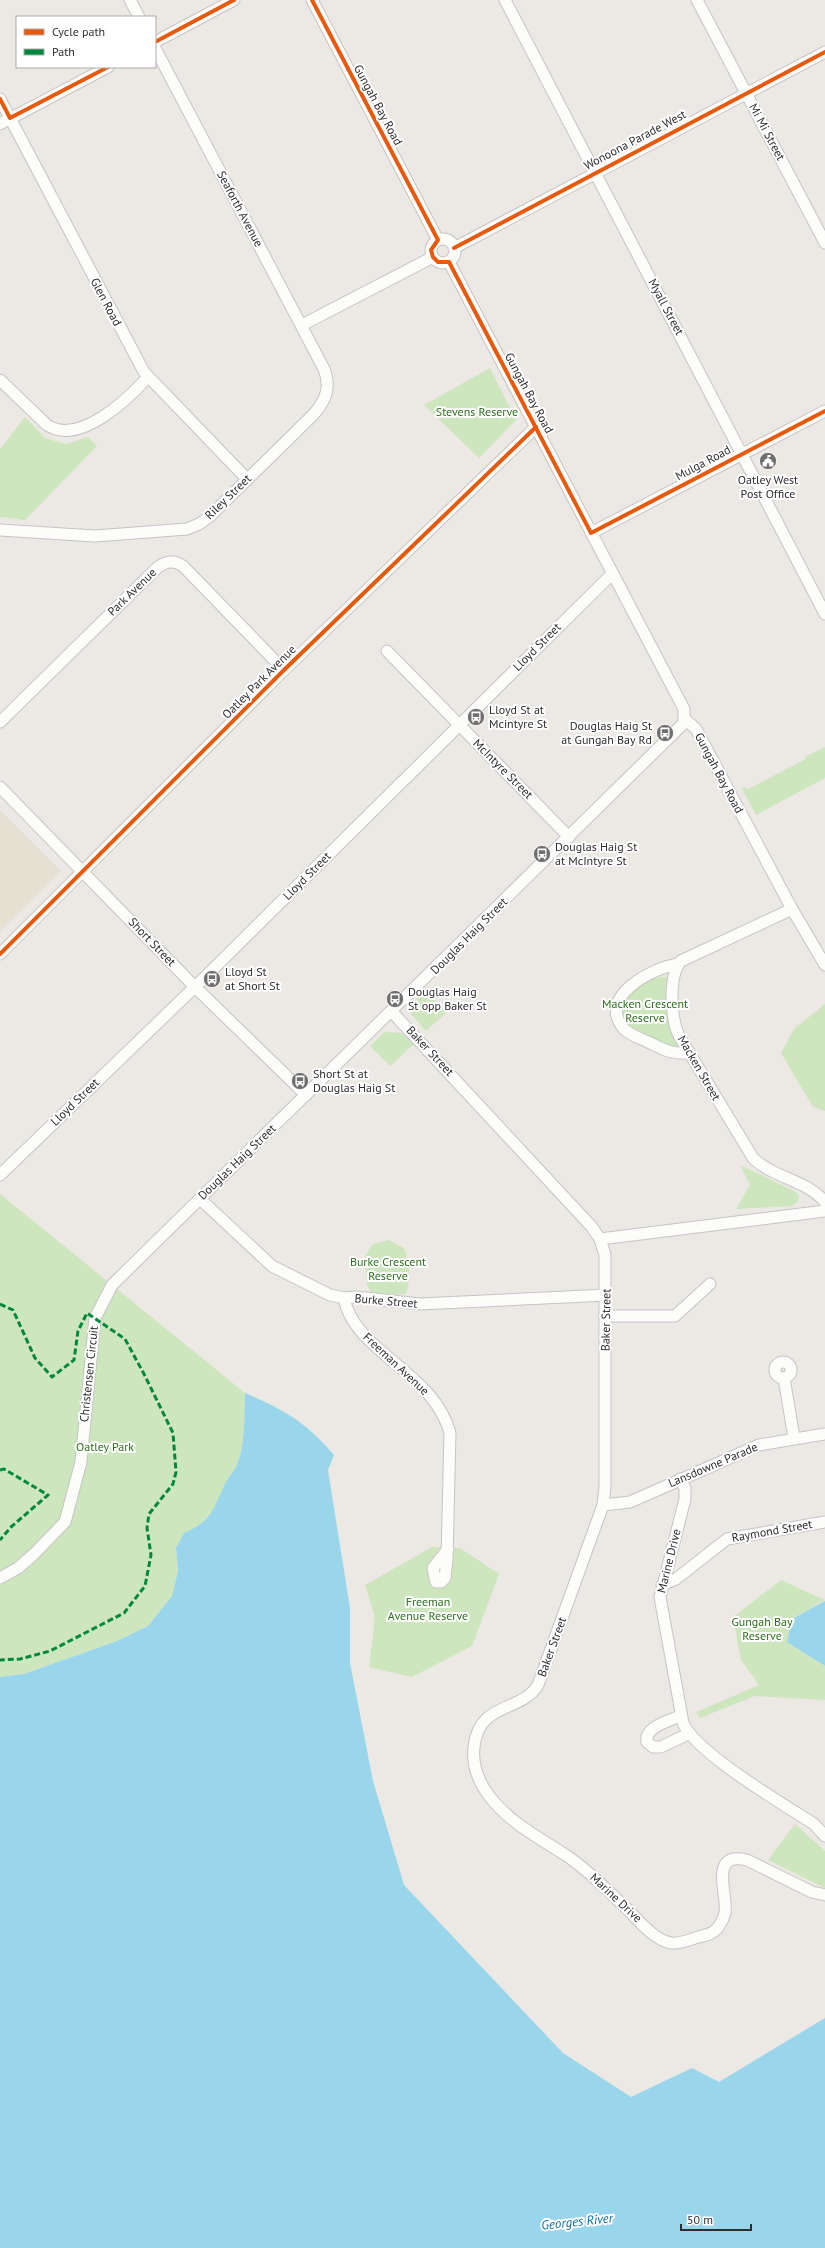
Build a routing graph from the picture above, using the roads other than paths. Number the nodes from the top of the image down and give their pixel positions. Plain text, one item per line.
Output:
1 (130, 0) edge
2 (234, 0) edge
3 (312, 0) edge
4 (505, 0) edge
5 (697, 0) edge
6 (138, 16) edge
7 (156, 41) edge
8 (156, 50) edge
9 (825, 52) edge
10 (106, 68) edge
11 (746, 93) junction
12 (0, 100) edge
13 (5, 121) edge
14 (596, 172) junction
15 (438, 240) junction
16 (825, 243) edge
17 (454, 248) junction
18 (433, 257) junction
19 (448, 262) junction
20 (302, 325) junction
21 (324, 369) joint
22 (147, 378) junction
23 (0, 380) edge
24 (825, 411) edge
25 (536, 428) junction
26 (742, 454) junction
27 (247, 479) junction
28 (0, 530) edge
29 (591, 533) junction
30 (612, 574) junction
31 (825, 614) edge
32 (387, 651) dead end
33 (284, 670) junction
34 (685, 719) junction
35 (0, 722) edge
36 (459, 724) junction
37 (0, 787) edge
38 (569, 837) junction
39 (84, 872) junction
40 (792, 909) junction
41 (0, 954) edge
42 (678, 964) junction
43 (825, 965) edge
44 (195, 987) junction
45 (392, 1012) junction
46 (689, 1053) junction
47 (306, 1095) junction
48 (0, 1176) edge
49 (200, 1199) junction
50 (825, 1202) edge
51 (825, 1211) edge
52 (600, 1239) junction
53 (710, 1284) dead end
54 (112, 1285) joint
55 (606, 1295) junction
56 (344, 1298) junction
57 (605, 1316) junction
58 (784, 1378) dead end
59 (825, 1434) edge
60 (794, 1438) junction
61 (680, 1479) junction
62 (603, 1505) junction
63 (825, 1522) edge
64 (448, 1549) dead end
65 (0, 1578) edge
66 (662, 1585) junction
67 (530, 1695) joint
68 (680, 1716) junction
69 (688, 1734) junction
70 (825, 1836) edge
71 (825, 1895) edge

1 - 6 street
2 - 7 street
3 - 15 street, Gungah Bay Road
4 - 14 street, Myall Street
5 - 11 street, Mi Mi Street
8 - 20 street, Seaforth Avenue
9 - 11 street, Wonoona Parade West
10 - 13 street
11 - 14 street, Wonoona Parade West
11 - 16 street, Mi Mi Street
12 - 13 street, Glen Road
13 - 22 street, Glen Road
14 - 17 street, Wonoona Parade West
14 - 26 street, Myall Street
15 - 17 street
15 - 18 street
17 - 19 street
18 - 19 street
18 - 20 street
19 - 25 street, Gungah Bay Road
20 - 21 street, Seaforth Avenue
21 - 27 street, Riley Street
22 - 23 street
22 - 27 street, Glen Road
24 - 26 street, Mulga Road
25 - 29 street, Gungah Bay Road
25 - 33 street, Oatley Park Avenue
26 - 29 street, Mulga Road
26 - 31 street, Myall Street
27 - 28 street, Riley Street
29 - 30 street, Gungah Bay Road
30 - 34 street, Gungah Bay Road
30 - 36 street, Lloyd Street
32 - 36 street, McIntyre Street
33 - 35 street, Park Avenue
33 - 39 street, Oatley Park Avenue
34 - 38 street, Douglas Haig Street
34 - 40 street, Gungah Bay Road
36 - 38 street, McIntyre Street
36 - 44 street, Lloyd Street
37 - 39 street, Short Street
38 - 45 street, Douglas Haig Street
39 - 41 street, Oatley Park Avenue
39 - 44 street, Short Street
40 - 42 street
40 - 43 street, Gungah Bay Road
42 - 46 street, Macken Street
42 - 46 street
44 - 47 street, Short Street
44 - 48 street, Lloyd Street
45 - 47 street, Douglas Haig Street
45 - 52 street, Baker Street
46 - 50 street, Macken Street
47 - 49 street, Douglas Haig Street
49 - 54 street, Douglas Haig Street
49 - 56 street, Burke Street
51 - 52 street
52 - 55 street, Baker Street
53 - 57 street
54 - 65 street, Christensen Circuit
55 - 56 street, Burke Street
55 - 57 street, Baker Street
56 - 64 street, Freeman Avenue
57 - 62 street, Baker Street
58 - 60 street
59 - 60 street, Lansdowne Parade
60 - 61 street, Lansdowne Parade
61 - 62 street, Lansdowne Parade
61 - 66 street, Marine Drive
62 - 67 street, Baker Street
63 - 66 street, Raymond Street
66 - 68 street, Marine Drive
67 - 71 street, Marine Drive
68 - 69 street, Marine Drive
68 - 69 street
69 - 70 street, Marine Drive

